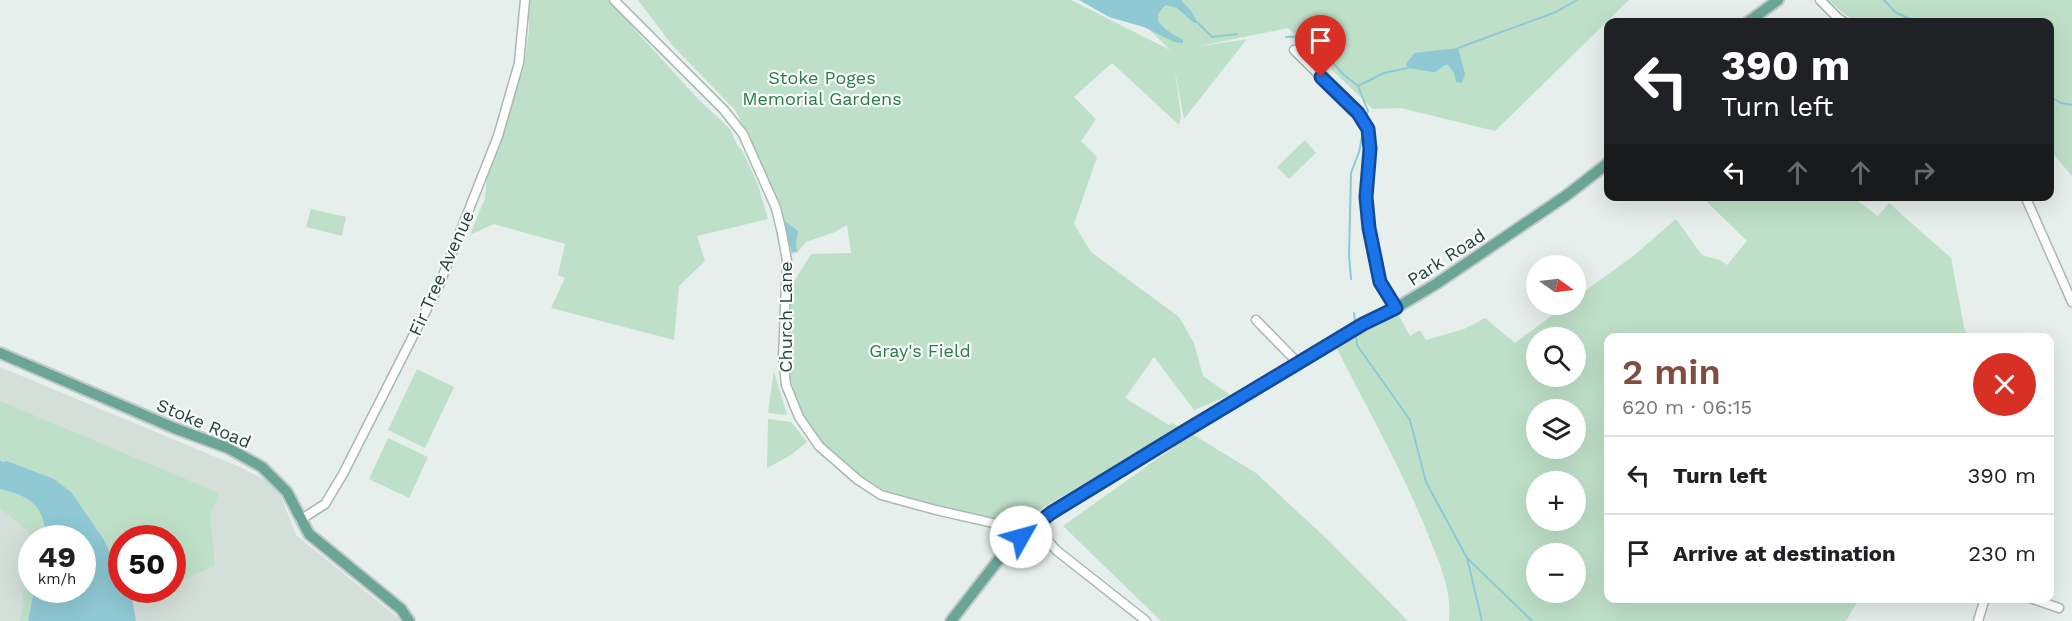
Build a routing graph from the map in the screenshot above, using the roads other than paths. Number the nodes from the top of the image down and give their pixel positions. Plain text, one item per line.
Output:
1 (525, 0) edge
2 (614, 0) edge
3 (1778, 0) edge
4 (1820, 0) edge
5 (1754, 18) edge
6 (1838, 18) edge
7 (1294, 50) dead end
8 (1604, 166) edge
9 (2027, 201) edge
10 (2072, 302) edge
11 (1396, 308) junction
12 (1256, 320) dead end
13 (0, 353) edge
14 (1299, 364) junction
15 (300, 520) junction
16 (1031, 528) junction
17 (1983, 603) edge
18 (2044, 603) edge
19 (2059, 608) dead end
20 (409, 621) edge
21 (951, 621) edge
22 (1146, 621) edge
23 (1978, 621) edge

1 - 15 street, Fir Tree Avenue
2 - 16 street, Church Lane
3 - 5 main road
4 - 6 street
7 - 11 street
8 - 11 main road, Park Road
9 - 10 street
11 - 14 main road, Park Road
12 - 14 street
13 - 15 main road, Stoke Road
14 - 16 main road, Park Road
15 - 20 main road, Stoke Road
16 - 21 main road, Park Road
16 - 22 street
17 - 23 street
18 - 19 street

